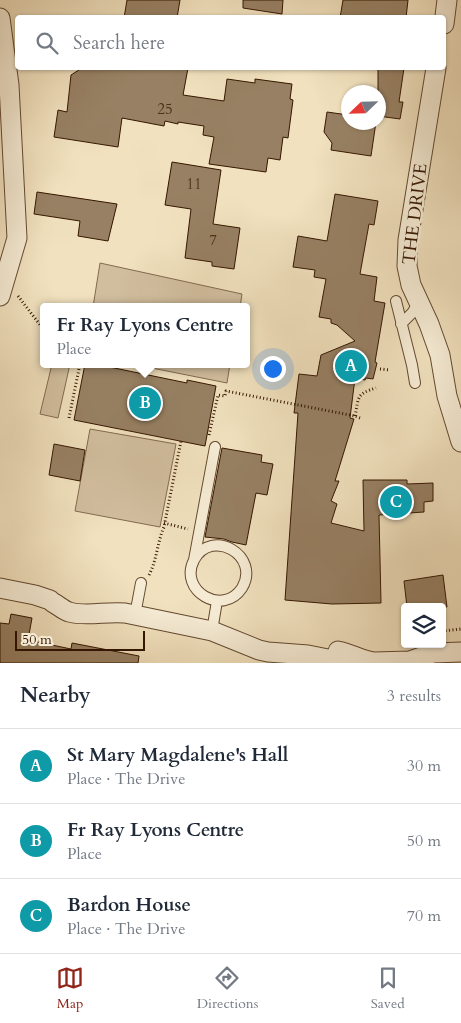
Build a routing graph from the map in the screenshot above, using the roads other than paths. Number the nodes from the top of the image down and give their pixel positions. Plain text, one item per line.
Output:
1 (447, 0) edge
2 (445, 15) edge
3 (0, 18) edge
4 (436, 70) edge
5 (9, 296) edge
6 (396, 301) dead end
7 (418, 304) junction
8 (401, 324) junction
9 (415, 382) dead end
10 (461, 442) edge
11 (215, 447) dead end
12 (194, 560) junction
13 (145, 579) road end
14 (0, 588) edge
15 (217, 601) junction
16 (130, 614) junction
17 (212, 631) junction
18 (461, 652) edge
19 (461, 662) edge
20 (348, 663) edge
21 (431, 663) edge

1 - 2 street
3 - 5 street
4 - 7 street, THE DRIVE
6 - 8 lane
7 - 8 lane
7 - 10 street, THE DRIVE
8 - 9 lane
11 - 12 lane
12 - 15 lane
12 - 15 lane
13 - 16 lane
14 - 16 street
15 - 17 lane
16 - 17 street
17 - 18 street
17 - 20 street
19 - 21 street

